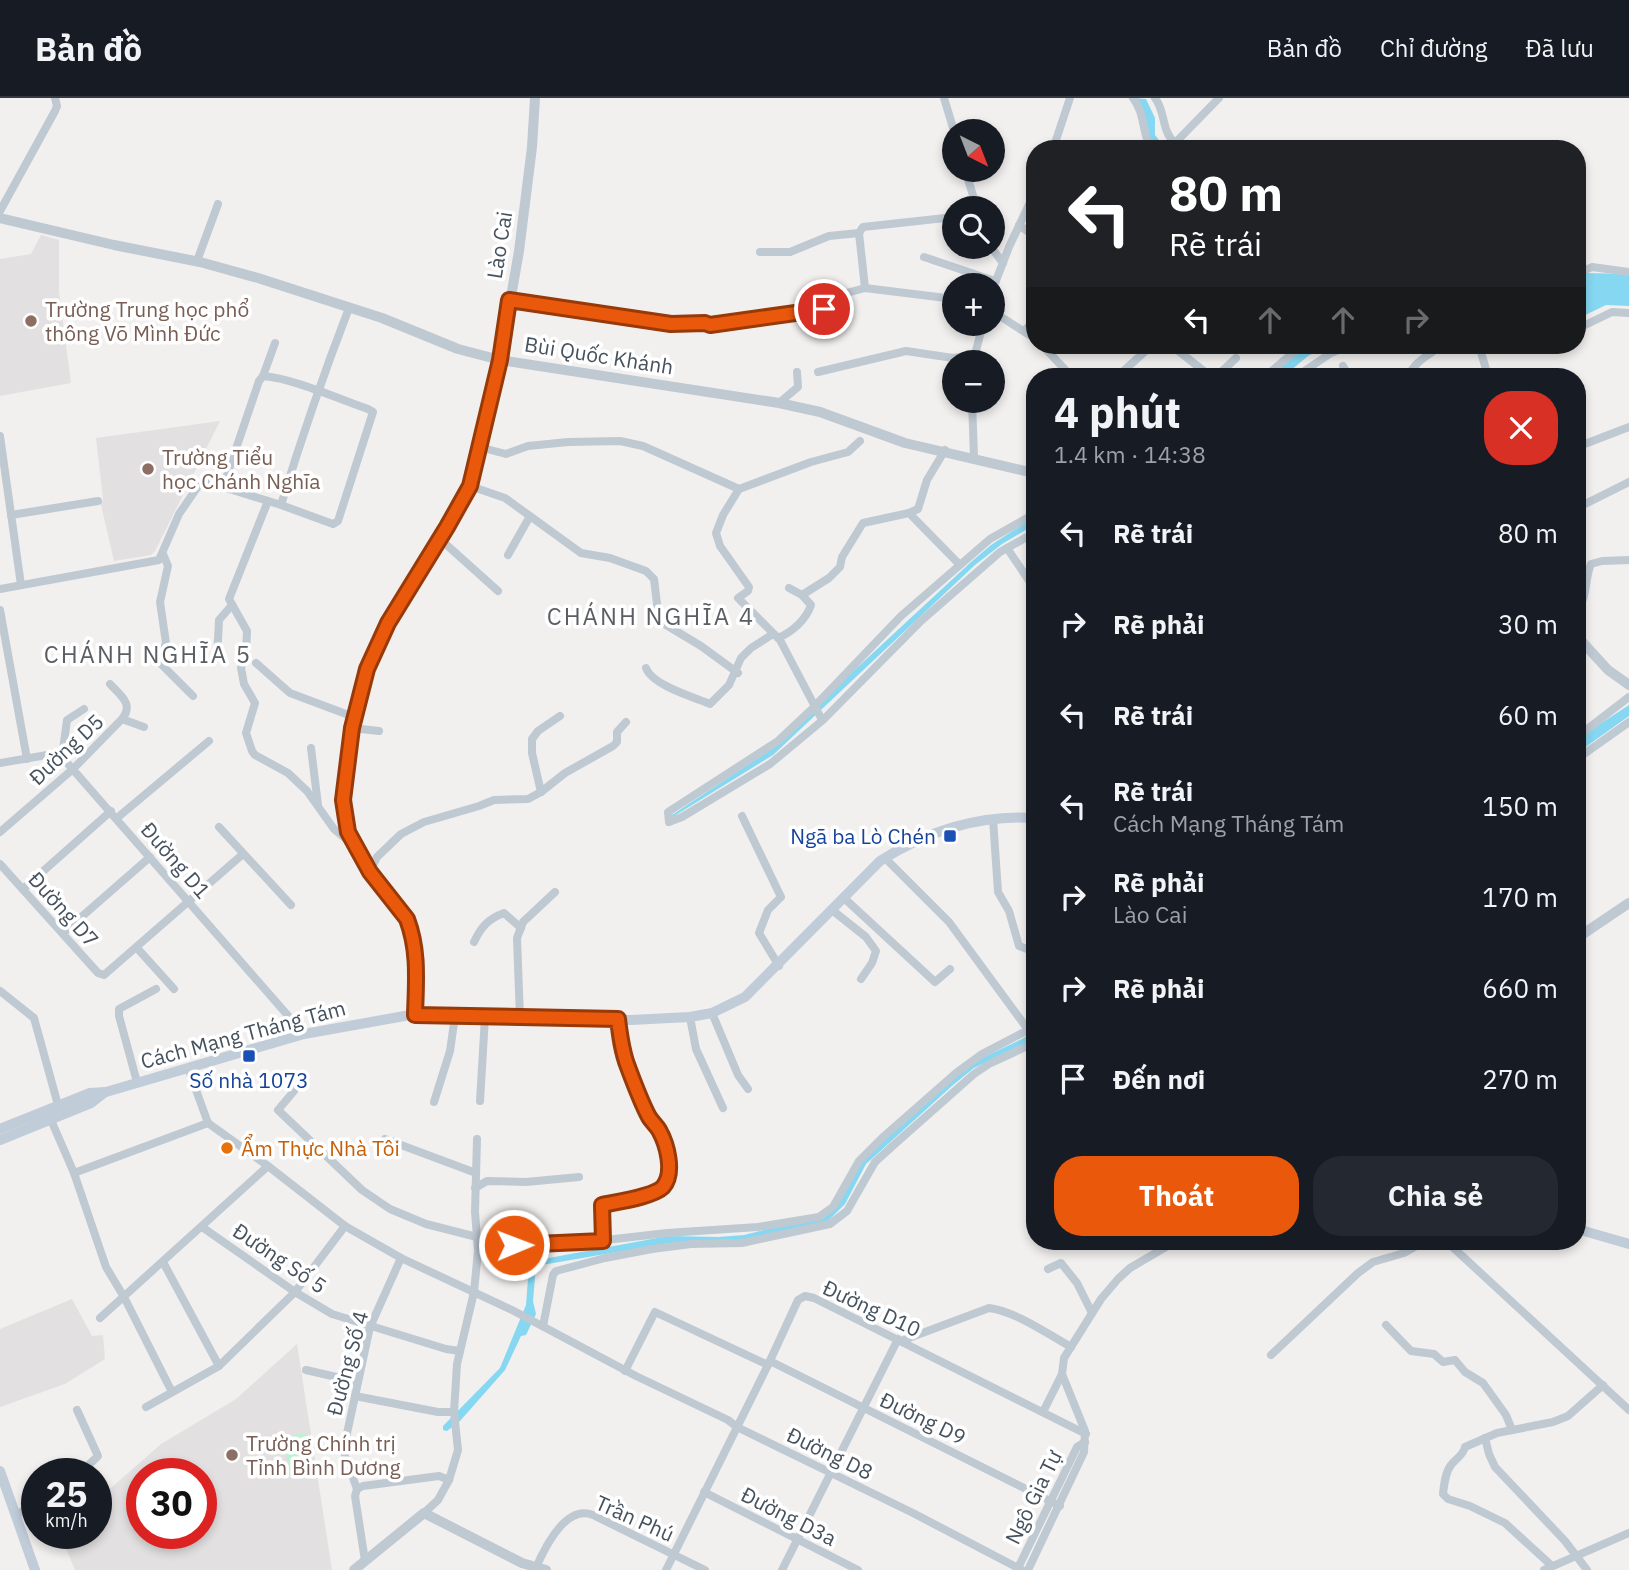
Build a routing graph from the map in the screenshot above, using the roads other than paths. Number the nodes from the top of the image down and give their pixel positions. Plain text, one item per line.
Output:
1 (55, 98) edge
2 (535, 98) edge
3 (944, 98) edge
4 (1070, 98) edge
5 (1133, 98) edge
6 (1155, 98) edge
7 (1219, 98) edge
8 (950, 119) edge
9 (1056, 140) edge
10 (1146, 140) edge
11 (1172, 140) edge
12 (1181, 140) edge
13 (218, 204) dead end
14 (0, 211) edge
15 (1026, 211) edge
16 (942, 217) edge
17 (0, 218) edge
18 (1019, 225) junction
19 (1026, 230) edge
20 (859, 233) junction
21 (760, 252) dead end
22 (924, 257) dead end
23 (1000, 259) edge
24 (197, 261) junction
25 (1003, 263) junction
26 (1586, 270) edge
27 (1629, 272) edge
28 (971, 273) edge
29 (999, 273) edge
30 (865, 288) junction
31 (942, 298) edge
32 (509, 300) junction
33 (349, 308) junction
34 (1629, 313) edge
35 (1005, 318) edge
36 (1586, 325) edge
37 (1025, 330) edge
38 (275, 342) dead end
39 (1050, 354) edge
40 (1142, 354) edge
41 (1182, 354) edge
42 (1292, 354) edge
43 (1330, 354) edge
44 (1430, 354) edge
45 (942, 356) edge
46 (1236, 358) dead end
47 (500, 360) junction
48 (1064, 368) edge
49 (1127, 368) edge
50 (1200, 368) edge
51 (1225, 368) edge
52 (1275, 368) edge
53 (1309, 368) edge
54 (1413, 368) edge
55 (797, 372) dead end
56 (818, 372) dead end
57 (263, 376) junction
58 (318, 392) junction
59 (779, 403) junction
60 (972, 413) edge
61 (1629, 427) edge
62 (0, 436) edge
63 (860, 441) dead end
64 (1586, 444) edge
65 (479, 447) junction
66 (945, 450) junction
67 (974, 457) junction
68 (1026, 471) edge
69 (1629, 482) edge
70 (470, 486) junction
71 (223, 487) junction
72 (739, 489) junction
73 (98, 501) dead end
74 (268, 501) junction
75 (1586, 504) edge
76 (281, 505) junction
77 (909, 513) junction
78 (11, 515) junction
79 (530, 516) junction
80 (1026, 519) edge
81 (1026, 537) edge
82 (440, 539) junction
83 (1007, 548) junction
84 (163, 554) junction
85 (508, 555) dead end
86 (1629, 560) edge
87 (960, 565) junction
88 (1026, 575) edge
89 (22, 585) junction
90 (789, 587) dead end
91 (0, 589) edge
92 (498, 591) dead end
93 (1586, 594) edge
94 (802, 595) junction
95 (232, 605) junction
96 (0, 610) edge
97 (776, 636) junction
98 (1586, 646) edge
99 (216, 658) dead end
100 (256, 663) dead end
101 (646, 668) dead end
102 (736, 672) junction
103 (110, 684) dead end
104 (1629, 685) edge
105 (193, 696) dead end
106 (1629, 697) edge
107 (815, 706) junction
108 (84, 709) dead end
109 (560, 716) dead end
110 (354, 717) junction
111 (821, 718) dead end
112 (122, 719) junction
113 (626, 722) dead end
114 (1629, 722) edge
115 (144, 727) dead end
116 (352, 728) junction
117 (1586, 730) edge
118 (379, 731) dead end
119 (208, 741) dead end
120 (312, 748) dead end
121 (1586, 753) edge
122 (62, 757) junction
123 (27, 759) junction
124 (0, 763) edge
125 (73, 769) junction
126 (541, 792) junction
127 (318, 805) junction
128 (114, 815) junction
129 (742, 816) dead end
130 (1026, 818) edge
131 (993, 819) junction
132 (219, 827) dead end
133 (0, 832) edge
134 (353, 845) junction
135 (243, 854) junction
136 (150, 857) junction
137 (885, 858) junction
138 (0, 864) edge
139 (370, 872) junction
140 (23, 889) junction
141 (555, 892) dead end
142 (844, 898) junction
143 (189, 903) junction
144 (1629, 903) edge
145 (291, 905) dead end
146 (832, 910) junction
147 (521, 928) junction
148 (1586, 932) edge
149 (62, 933) junction
150 (474, 942) dead end
151 (137, 948) junction
152 (1026, 949) edge
153 (779, 966) junction
154 (950, 969) dead end
155 (861, 979) dead end
156 (156, 989) dead end
157 (174, 989) dead end
158 (0, 990) edge
159 (712, 1013) junction
160 (415, 1015) junction
161 (455, 1016) junction
162 (485, 1017) junction
163 (690, 1017) junction
164 (520, 1018) junction
165 (618, 1019) junction
166 (1026, 1023) edge
167 (1026, 1032) edge
168 (304, 1034) junction
169 (1026, 1047) edge
170 (188, 1068) junction
171 (137, 1083) junction
172 (748, 1089) dead end
173 (294, 1091) dead end
174 (106, 1092) junction
175 (480, 1101) dead end
176 (434, 1102) dead end
177 (58, 1105) junction
178 (723, 1108) dead end
179 (51, 1120) junction
180 (208, 1123) junction
181 (0, 1129) edge
182 (385, 1139) dead end
183 (477, 1139) dead end
184 (0, 1140) edge
185 (268, 1166) junction
186 (74, 1173) junction
187 (476, 1173) junction
188 (850, 1176) junction
189 (579, 1177) dead end
190 (864, 1183) junction
191 (475, 1188) junction
192 (345, 1226) junction
193 (764, 1226) junction
194 (202, 1227) junction
195 (1586, 1231) edge
196 (477, 1237) junction
197 (765, 1238) junction
198 (605, 1241) junction
199 (1629, 1244) edge
200 (1161, 1250) edge
201 (1409, 1250) edge
202 (1456, 1250) edge
203 (608, 1257) junction
204 (401, 1258) junction
205 (163, 1262) junction
206 (1048, 1269) dead end
207 (295, 1292) junction
208 (474, 1292) junction
209 (124, 1297) junction
210 (1092, 1313) junction
211 (100, 1318) dead end
212 (539, 1325) junction
213 (1386, 1325) dead end
214 (370, 1327) junction
215 (900, 1340) junction
216 (1071, 1347) junction
217 (460, 1351) junction
218 (1272, 1355) dead end
219 (769, 1363) junction
220 (219, 1366) junction
221 (306, 1370) dead end
222 (625, 1371) junction
223 (1062, 1374) junction
224 (358, 1382) junction
225 (1603, 1385) junction
226 (172, 1392) junction
227 (355, 1396) junction
228 (146, 1407) dead end
229 (864, 1408) junction
230 (77, 1410) dead end
231 (1629, 1410) edge
232 (454, 1412) junction
233 (1043, 1412) junction
234 (737, 1427) junction
235 (1512, 1430) junction
236 (1085, 1438) junction
237 (1486, 1438) junction
238 (96, 1458) edge
239 (0, 1471) edge
240 (832, 1473) junction
241 (449, 1480) junction
242 (357, 1489) junction
243 (704, 1492) junction
244 (1056, 1504) junction
245 (21, 1512) edge
246 (424, 1513) junction
247 (16, 1515) junction
248 (1629, 1533) edge
249 (797, 1540) junction
250 (674, 1554) junction
251 (1576, 1556) junction
252 (365, 1561) junction
253 (533, 1568) edge
254 (1548, 1568) edge
255 (1021, 1569) edge
256 (35, 1570) edge
257 (354, 1570) edge
258 (666, 1570) edge
259 (705, 1570) edge
260 (782, 1570) edge
261 (858, 1570) edge
262 (1587, 1570) edge

1 - 14 street
2 - 32 street, Lào Cai
3 - 8 street
4 - 9 street
5 - 10 street
6 - 11 street
7 - 12 street
13 - 24 street
15 - 18 street
16 - 20 street
17 - 24 street, Bùi Quốc Khánh
18 - 19 street
18 - 25 street
20 - 21 street
20 - 30 street
22 - 28 street
23 - 25 street
24 - 33 street, Bùi Quốc Khánh
25 - 29 street
26 - 27 street
30 - 31 street
30 - 32 street
32 - 47 street, Lào Cai
33 - 47 street, Bùi Quốc Khánh
33 - 58 street
34 - 36 street
35 - 37 street
38 - 57 street
39 - 48 street
40 - 49 street
41 - 50 street
42 - 52 street
43 - 53 street
44 - 54 street
45 - 56 street
46 - 51 street
47 - 59 street, Bùi Quốc Khánh
47 - 65 street, Lào Cai
55 - 59 street
57 - 58 street
57 - 71 street
58 - 76 street
58 - 76 street
59 - 66 street, Bùi Quốc Khánh
60 - 67 street
61 - 64 street
62 - 78 street
63 - 72 street
65 - 70 street, Lào Cai
65 - 72 street
66 - 67 street, Bùi Quốc Khánh
66 - 77 street
67 - 68 street, Bùi Quốc Khánh
69 - 75 street
70 - 79 street
70 - 82 street, Lào Cai
71 - 74 street
71 - 84 street
72 - 97 street
73 - 78 street
74 - 76 street
74 - 95 street
77 - 87 street
77 - 94 street
78 - 89 street
79 - 85 street
79 - 102 street
80 - 87 street
81 - 83 street
82 - 92 street
82 - 110 street, Lào Cai
83 - 88 street
83 - 107 street
84 - 89 street
84 - 105 street
86 - 93 street
87 - 107 street
89 - 91 street
90 - 94 street
94 - 97 street
95 - 99 street
95 - 127 street
96 - 123 street
97 - 102 street
97 - 107 street
98 - 104 street
100 - 110 street
101 - 102 street
103 - 112 street, Đường D5
106 - 117 street
107 - 111 street
108 - 122 street
109 - 126 street
110 - 116 street, Lào Cai
112 - 115 street
112 - 125 street, Đường D5
113 - 126 street
114 - 121 street
116 - 118 street
116 - 134 street, Lào Cai
119 - 128 street
120 - 127 street
122 - 123 street
122 - 125 street, Đường D1
123 - 124 street
125 - 128 street, Đường D1
125 - 133 street, Đường D5
126 - 139 street
127 - 134 street
128 - 136 street, Đường D1
128 - 140 street
129 - 153 street
130 - 131 main road, Cách Mạng Tháng Tám
131 - 137 main road, Cách Mạng Tháng Tám
131 - 152 street
132 - 135 street
134 - 139 street, Lào Cai
135 - 143 street
135 - 145 street
136 - 143 street, Đường D1
136 - 149 street
137 - 142 main road, Cách Mạng Tháng Tám
137 - 166 street
138 - 140 street, Đường D7
139 - 160 street, Lào Cai
140 - 149 street, Đường D7
141 - 147 street
142 - 146 main road, Cách Mạng Tháng Tám
142 - 154 street
143 - 151 street
143 - 168 street, Đường D1
144 - 148 street
146 - 153 main road, Cách Mạng Tháng Tám
146 - 155 street
147 - 150 street
147 - 164 street
149 - 151 street, Đường D7
151 - 157 street
153 - 159 main road, Cách Mạng Tháng Tám
156 - 171 street
158 - 177 street
159 - 163 main road, Cách Mạng Tháng Tám
159 - 172 street
160 - 161 main road, Cách Mạng Tháng Tám
160 - 168 main road, Cách Mạng Tháng Tám
161 - 162 main road, Cách Mạng Tháng Tám
161 - 176 street
162 - 164 main road, Cách Mạng Tháng Tám
162 - 175 street
163 - 165 main road, Cách Mạng Tháng Tám
163 - 178 street
164 - 165 main road, Cách Mạng Tháng Tám
165 - 198 street
167 - 188 street
168 - 170 main road, Cách Mạng Tháng Tám
169 - 190 street
170 - 171 main road, Cách Mạng Tháng Tám
170 - 180 street
171 - 174 main road, Cách Mạng Tháng Tám
173 - 196 street
174 - 177 main road, Cách Mạng Tháng Tám
174 - 179 main road, Cách Mạng Tháng Tám
177 - 181 main road, Cách Mạng Tháng Tám
179 - 184 main road, Cách Mạng Tháng Tám
179 - 186 street
180 - 185 street, Đường D8
180 - 186 street
182 - 187 street
183 - 187 street
185 - 192 street, Đường D8
185 - 194 street
186 - 209 street
187 - 191 street
188 - 190 street
188 - 193 street
189 - 191 street
190 - 197 street
191 - 196 street
192 - 204 street, Đường D8
192 - 207 street
193 - 197 street
193 - 198 street
194 - 205 street
194 - 207 street, Đường Số 5
195 - 199 main road
196 - 198 street
196 - 208 street
197 - 203 street
198 - 203 street
200 - 210 street
201 - 218 street
202 - 225 street
203 - 212 street
204 - 208 street, Đường D8
204 - 214 street, Đường Số 4
205 - 209 street
205 - 220 street
206 - 210 street
207 - 214 street, Đường Số 5
207 - 220 street
208 - 212 street, Đường D8
208 - 217 street
209 - 211 street
209 - 226 street
210 - 216 street
212 - 222 street, Đường D8
213 - 235 street
214 - 217 street, Đường Số 5
214 - 224 street, Đường Số 4
215 - 216 street
215 - 219 street, Đường D10
215 - 229 street
215 - 233 street, Đường D10
216 - 223 street
217 - 232 street
219 - 222 street, Đường D9
219 - 229 street, Đường D9
219 - 234 street, Đường D10
220 - 226 street
221 - 224 street
222 - 234 street, Đường D8
223 - 233 street
223 - 236 street, Ngô Gia Tự
224 - 227 street, Đường Số 4
225 - 231 street
225 - 235 street
226 - 228 street
227 - 232 street
227 - 242 street, Đường Số 4
229 - 240 street
229 - 244 street, Đường D9
230 - 238 street
232 - 241 street
233 - 236 street, Đường D10
234 - 240 street, Đường D8
234 - 243 street, Đường D10
235 - 237 street
236 - 244 street, Ngô Gia Tự
237 - 251 street
237 - 254 street
239 - 247 main road
240 - 249 street
240 - 255 street, Đường D8
241 - 242 street
241 - 246 street
242 - 252 street, Đường Số 4
243 - 249 street, Đường D3a
243 - 250 street, Đường D10
244 - 255 street, Ngô Gia Tự
245 - 247 street
246 - 252 street
246 - 253 street
247 - 256 main road
248 - 251 street
249 - 260 street
249 - 261 street, Đường D3a
250 - 253 street, Trần Phú
250 - 258 street, Đường D10
250 - 259 street, Trần Phú
251 - 254 street
251 - 262 street
252 - 257 street

